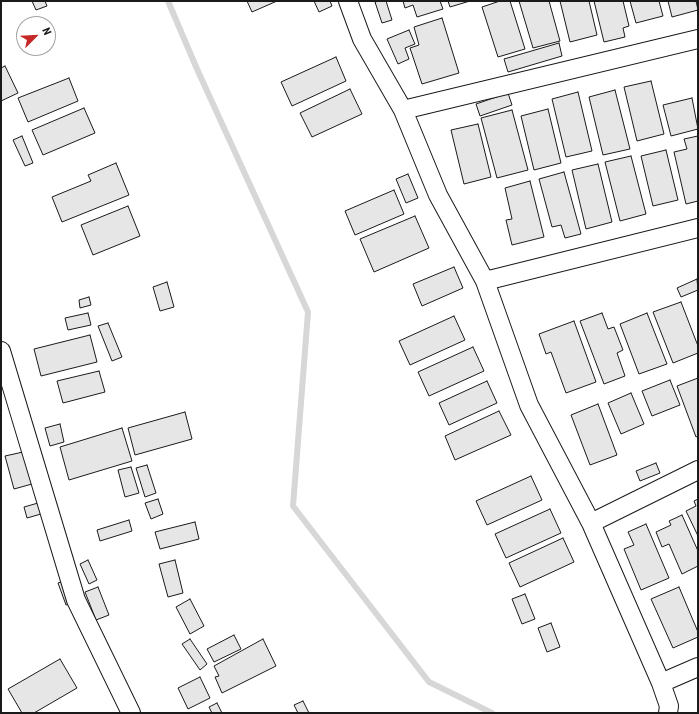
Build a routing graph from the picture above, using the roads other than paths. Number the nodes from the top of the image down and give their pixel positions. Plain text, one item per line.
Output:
1 (348, 1) edge
2 (698, 39) edge
3 (402, 110) junction
4 (698, 228) edge
5 (486, 281) junction
6 (1, 351) edge
7 (698, 470) edge
8 (591, 523) junction
9 (698, 667) edge
10 (661, 683) junction
11 (131, 713) edge
12 (668, 713) edge

1 - 3 street
2 - 3 street
3 - 5 street
4 - 5 street
5 - 8 street
6 - 11 street
7 - 8 street
8 - 10 street
9 - 10 street
10 - 12 street

